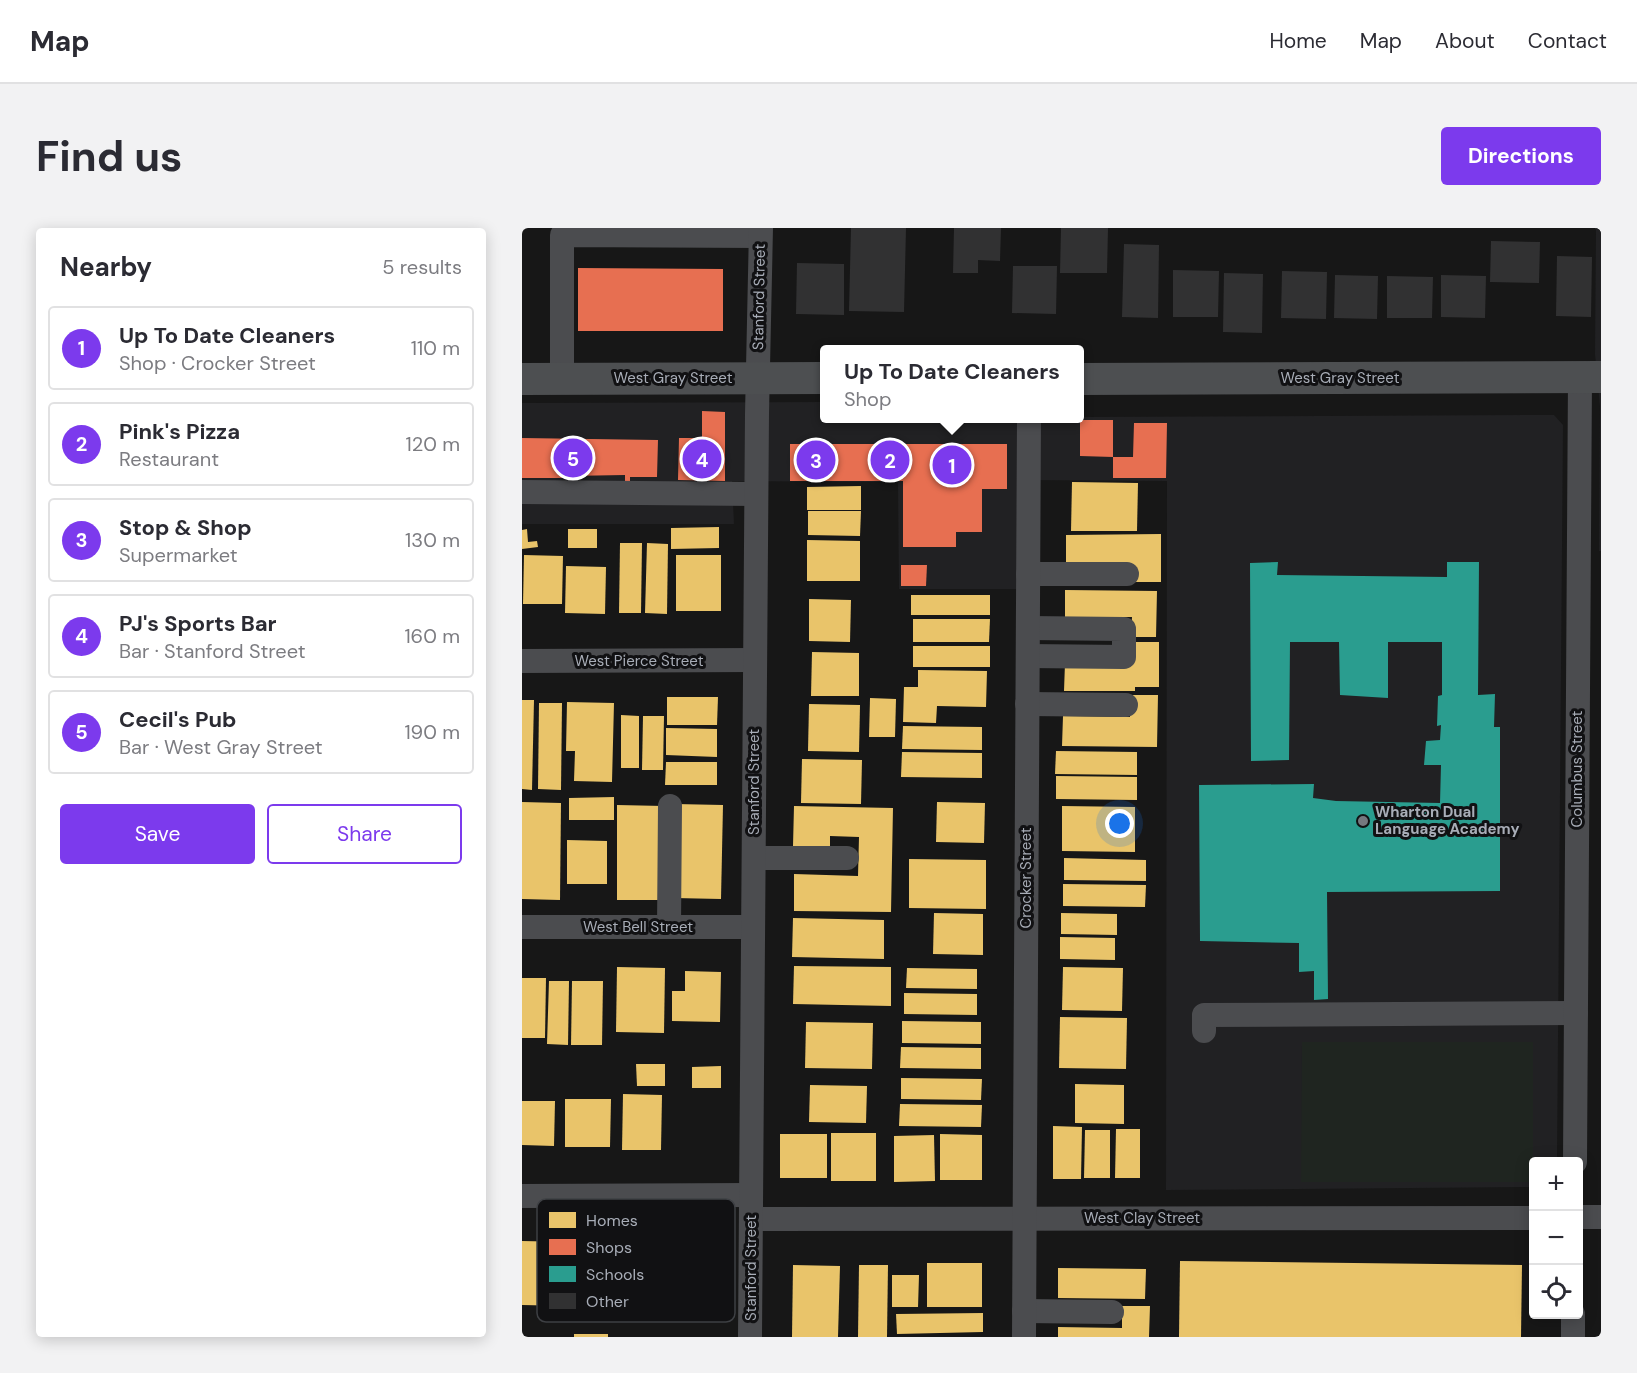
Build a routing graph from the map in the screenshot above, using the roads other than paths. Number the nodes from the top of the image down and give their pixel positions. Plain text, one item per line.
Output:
1 (760, 232) edge
2 (1590, 377) edge
3 (758, 378) junction
4 (820, 378) edge
5 (522, 379) edge
6 (562, 379) junction
7 (1084, 379) edge
8 (1029, 423) edge
9 (522, 492) edge
10 (756, 494) junction
11 (1028, 574) junction
12 (1127, 574) dead end
13 (1028, 628) junction
14 (1028, 656) junction
15 (755, 660) junction
16 (522, 661) edge
17 (1028, 704) junction
18 (1126, 705) dead end
19 (669, 806) dead end
20 (754, 858) junction
21 (847, 858) dead end
22 (522, 927) edge
23 (669, 927) junction
24 (753, 927) junction
25 (1576, 1013) junction
26 (1204, 1031) dead end
27 (1575, 1157) edge
28 (522, 1196) edge
29 (584, 1199) edge
30 (735, 1206) edge
31 (751, 1207) junction
32 (1601, 1217) edge
33 (1024, 1218) junction
34 (1529, 1218) edge
35 (1583, 1218) edge
36 (1024, 1311) junction
37 (1112, 1312) dead end
38 (1573, 1319) edge
39 (750, 1337) edge
40 (1023, 1337) edge
41 (1573, 1337) edge

1 - 3 street, Stanford Street
1 - 6 street
2 - 7 main road, West Gray Street
2 - 25 street, Columbus Street
3 - 4 main road, West Gray Street
3 - 6 main road, West Gray Street
3 - 10 street, Stanford Street
5 - 6 main road, West Gray Street
8 - 11 street, Crocker Street
9 - 10 street
10 - 15 street, Stanford Street
11 - 12 street
11 - 13 street, Crocker Street
13 - 14 street, Crocker Street
13 - 14 street
14 - 17 street, Crocker Street
15 - 16 street, West Pierce Street
15 - 20 street, Stanford Street
17 - 18 street
17 - 33 street, Crocker Street
19 - 23 street
20 - 21 street
20 - 24 street, Stanford Street
22 - 23 street, West Bell Street
23 - 24 street, West Bell Street
24 - 31 street, Stanford Street
25 - 26 street
25 - 27 street, Columbus Street
28 - 29 street, West Clay Street
30 - 31 street, West Clay Street
31 - 33 street, West Clay Street
31 - 39 street, Stanford Street
32 - 35 street
33 - 34 street, West Clay Street
33 - 36 street, Crocker Street
36 - 37 street
36 - 40 street, Crocker Street
38 - 41 street

